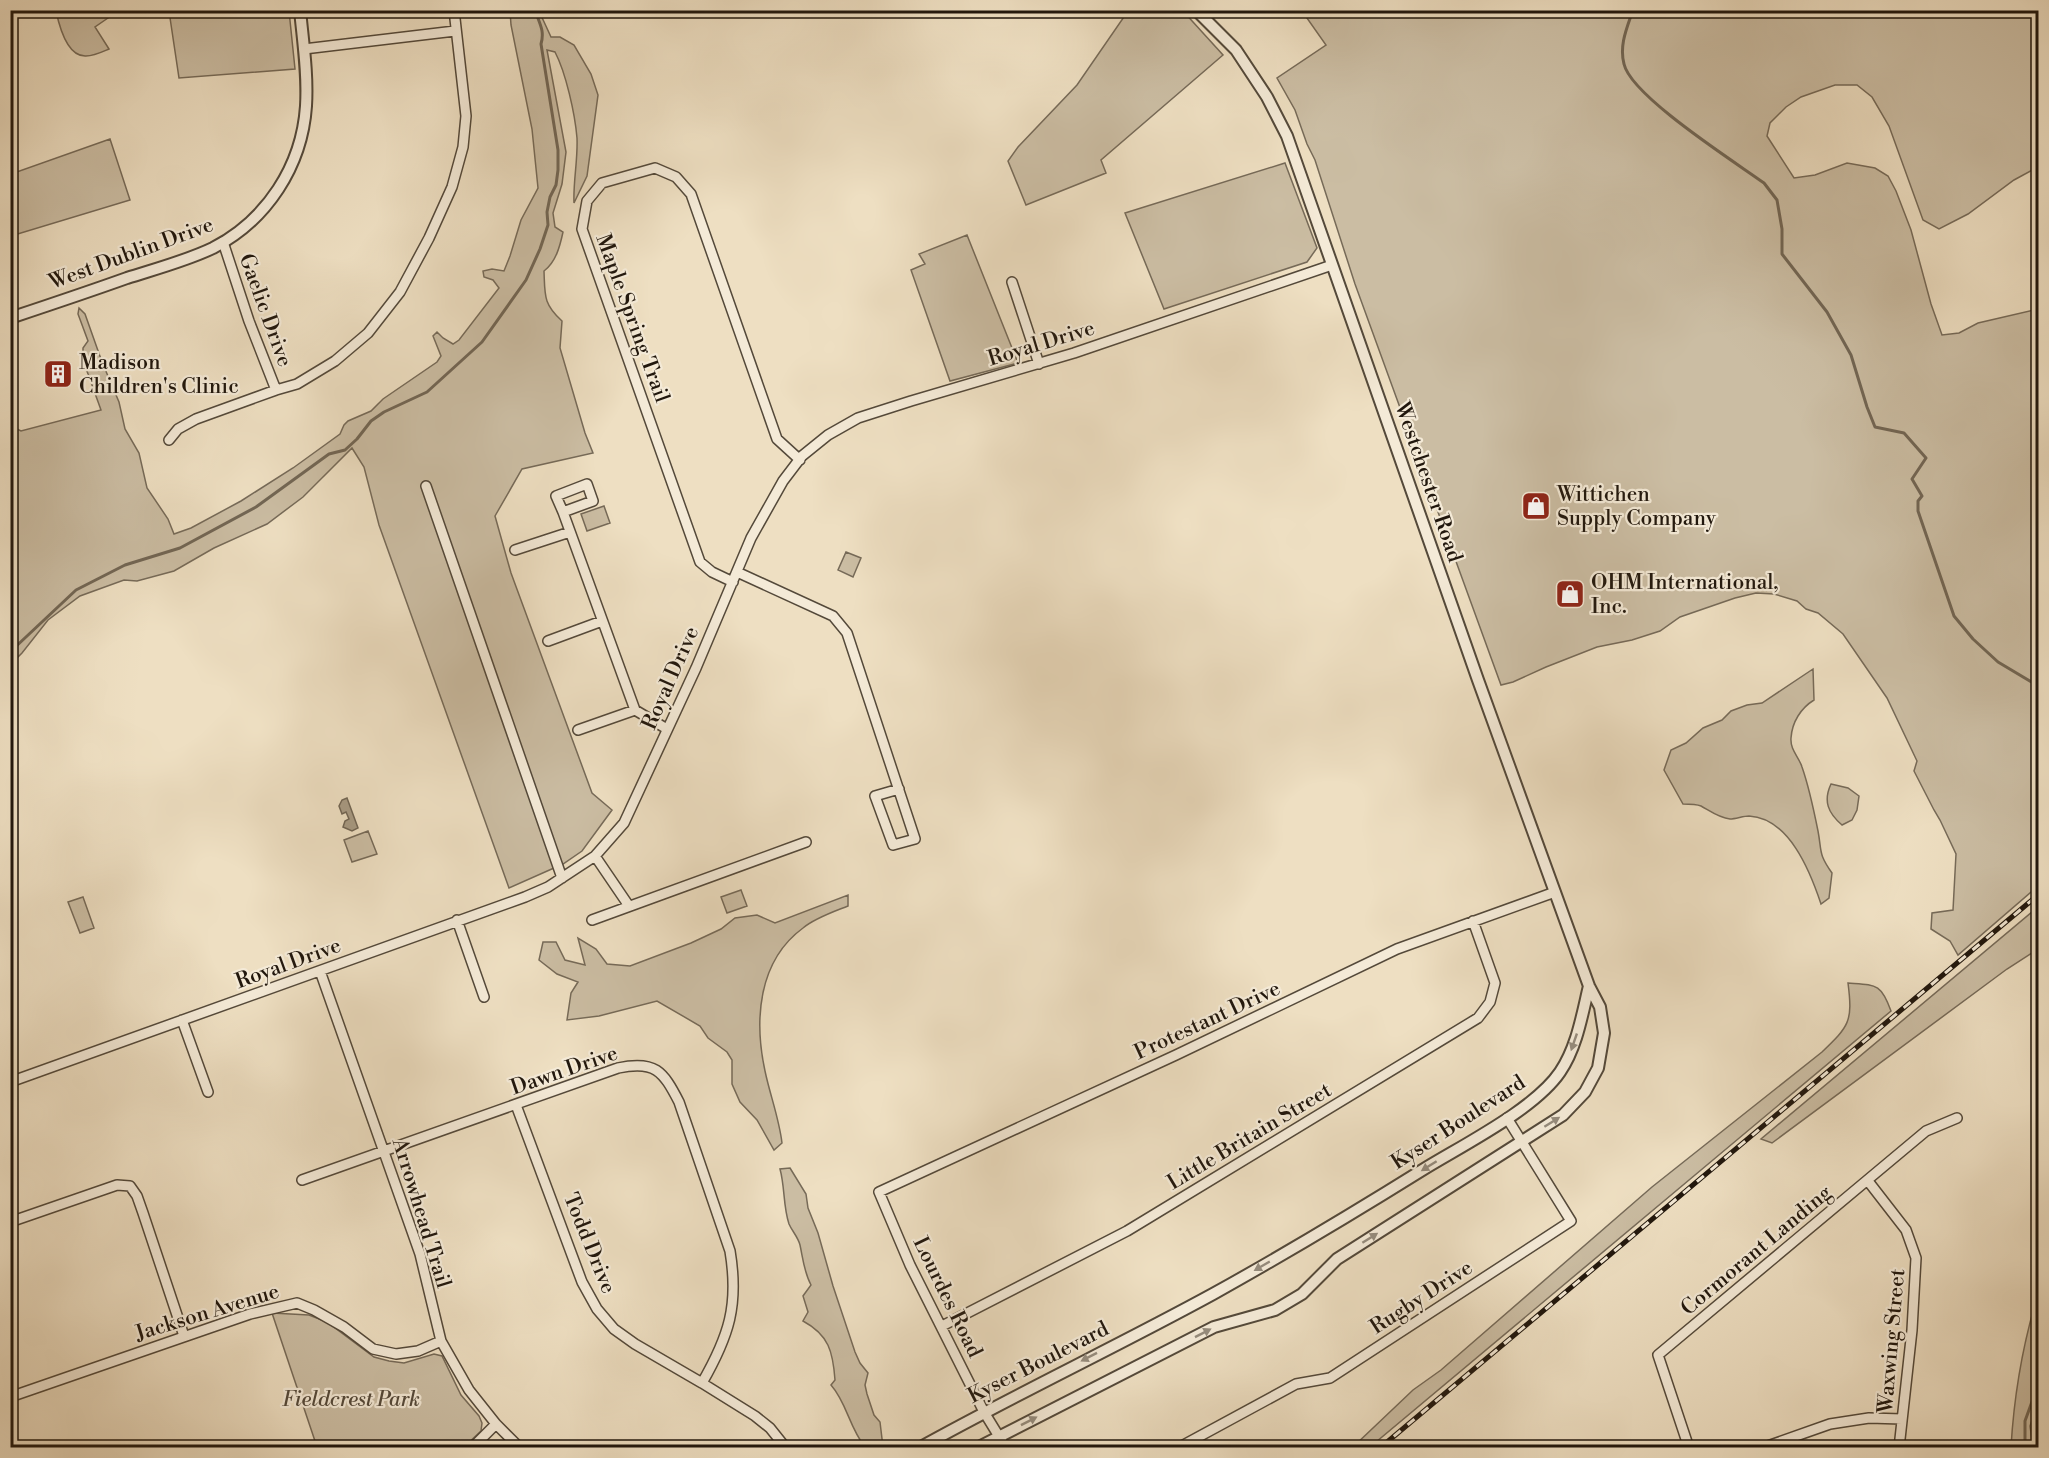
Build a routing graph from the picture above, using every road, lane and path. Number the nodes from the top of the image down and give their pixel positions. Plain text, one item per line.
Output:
1 (300, 10) edge
2 (454, 10) edge
3 (1196, 10) edge
4 (455, 32) junction
5 (304, 50) junction
6 (223, 242) junction
7 (1332, 265) junction
8 (1012, 282) dead end
9 (10, 318) edge
10 (1039, 364) junction
11 (276, 390) junction
12 (169, 440) dead end
13 (800, 460) junction
14 (426, 486) dead end
15 (562, 512) dead end
16 (570, 532) junction
17 (515, 550) dead end
18 (735, 577) junction
19 (602, 621) junction
20 (548, 641) dead end
21 (635, 710) junction
22 (667, 729) junction
23 (578, 730) dead end
24 (899, 789) junction
25 (806, 842) dead end
26 (595, 856) junction
27 (562, 878) junction
28 (1555, 892) junction
29 (629, 906) junction
30 (457, 920) junction
31 (592, 920) dead end
32 (1473, 921) junction
33 (320, 971) junction
34 (1589, 986) junction
35 (484, 997) dead end
36 (182, 1020) junction
37 (10, 1082) edge
38 (208, 1092) dead end
39 (516, 1105) junction
40 (1507, 1118) junction
41 (1957, 1118) dead end
42 (1521, 1142) junction
43 (385, 1151) junction
44 (303, 1180) dead end
45 (1868, 1181) junction
46 (879, 1192) joint
47 (10, 1222) edge
48 (942, 1326) junction
49 (183, 1336) junction
50 (441, 1341) junction
51 (702, 1383) junction
52 (10, 1397) edge
53 (984, 1412) junction
54 (1902, 1419) junction
55 (495, 1424) junction
56 (1000, 1436) junction
57 (472, 1448) edge
58 (520, 1448) edge
59 (786, 1448) edge
60 (919, 1448) edge
61 (977, 1448) edge
62 (1006, 1448) edge
63 (1178, 1448) edge
64 (1689, 1448) edge
65 (1762, 1448) edge
66 (1899, 1448) edge

1 - 5 street, West Dublin Drive
2 - 4 street
3 - 7 street, Westchester Road
4 - 5 street
4 - 11 street
5 - 6 street, West Dublin Drive
6 - 9 street, West Dublin Drive
6 - 11 street, Gaelic Drive
7 - 10 street, Royal Drive
7 - 28 street, Westchester Road
8 - 10 street
10 - 13 street, Royal Drive
11 - 12 street
13 - 18 street, Royal Drive
13 - 18 street, Maple Spring Trail
14 - 27 street
15 - 16 street
16 - 17 street
16 - 19 street
18 - 22 street, Royal Drive
18 - 24 street, Maple Spring Trail
19 - 20 street
19 - 21 street
21 - 22 street
21 - 23 street
22 - 26 street, Royal Drive
24 - 24 street, Maple Spring Trail
25 - 29 street
26 - 27 street, Royal Drive
26 - 29 street
27 - 30 street, Royal Drive
28 - 32 street, Protestant Drive
28 - 34 street, Westchester Road
29 - 31 street
30 - 33 street, Royal Drive
30 - 35 street
32 - 46 street, Protestant Drive
32 - 48 street, Little Britain Street
33 - 36 street, Royal Drive
33 - 43 street, Arrowhead Trail
34 -> 40 street, Kyser Boulevard
42 -> 34 street
36 - 37 street, Royal Drive
36 - 38 street
39 - 43 street, Dawn Drive
39 - 51 street, Todd Drive
39 - 51 street, Dawn Drive
40 - 42 street, Rugby Drive
40 -> 53 street, Kyser Boulevard
41 - 45 street, Cormorant Landing
56 -> 42 street
42 - 63 street, Rugby Drive
43 - 44 street, Dawn Drive
43 - 50 street, Arrowhead Trail
45 - 54 street, Waxwing Street
45 - 64 street, Cormorant Landing
46 - 48 street, Lourdes Road
47 - 49 street
48 - 53 street, Lourdes Road
49 - 50 street, Jackson Avenue
49 - 52 street, Jackson Avenue
50 - 55 street, Arrowhead Trail
51 - 59 street, Todd Drive
53 - 56 street, Lourdes Road
53 - 60 street, Kyser Boulevard
54 - 65 street
54 - 66 street, Waxwing Street
55 - 57 street
55 - 58 street, Arrowhead Trail
56 - 61 street
56 - 62 street, Lourdes Road

